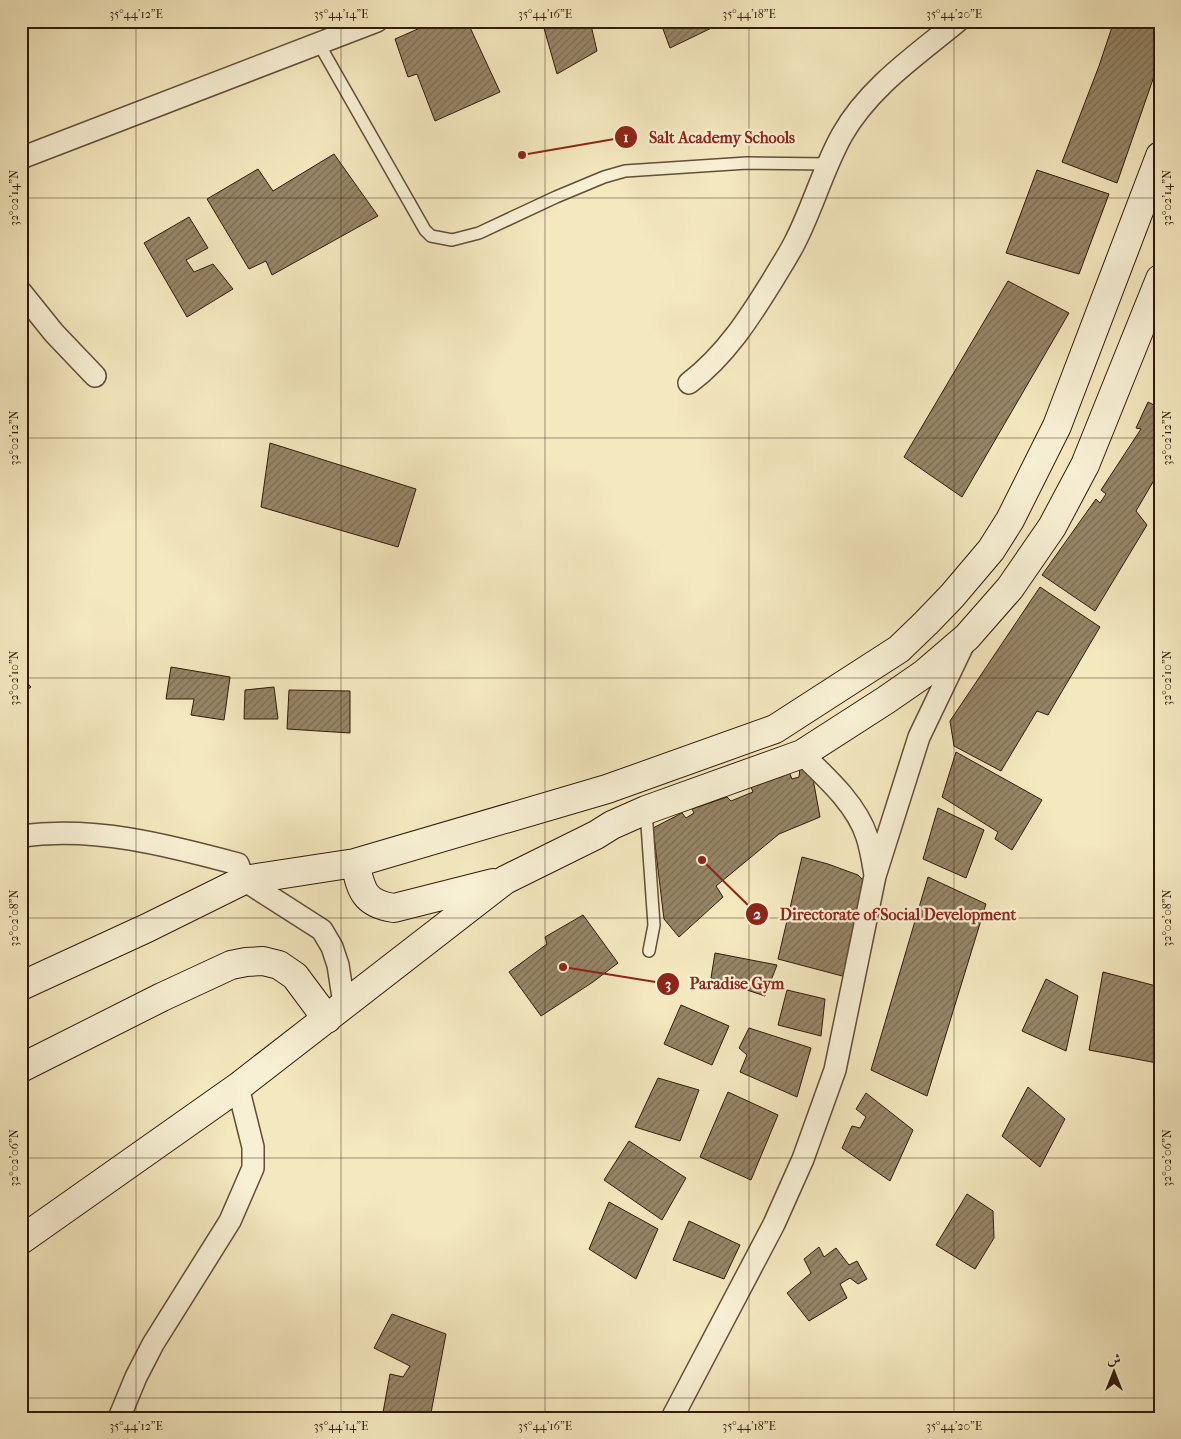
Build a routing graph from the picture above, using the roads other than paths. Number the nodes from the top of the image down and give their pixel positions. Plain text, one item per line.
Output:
1 (377, 21) edge
2 (958, 21) edge
3 (319, 44) junction
4 (1160, 156) edge
5 (21, 158) edge
6 (829, 164) junction
7 (1160, 279) edge
8 (21, 292) edge
9 (95, 376) dead end
10 (689, 383) dead end
11 (967, 637) junction
12 (802, 754) junction
13 (646, 810) junction
14 (21, 836) edge
15 (355, 863) junction
16 (876, 876) junction
17 (244, 880) junction
18 (505, 880) junction
19 (649, 951) dead end
20 (21, 986) edge
21 (335, 1011) junction
22 (21, 1068) edge
23 (238, 1087) junction
24 (21, 1240) edge
25 (119, 1418) edge
26 (672, 1418) edge

1 - 3 street
2 - 6 street
3 - 5 street
3 - 6 lane
4 - 15 main road
6 - 10 street
7 - 11 main road
8 - 9 street
11 - 12 main road
11 - 16 street
12 - 13 main road
12 - 16 street
13 - 18 main road
13 - 19 lane
14 - 17 street
15 - 17 main road
15 - 18 main road
16 - 26 street
17 - 20 main road
17 - 21 street
18 - 21 main road
21 - 22 main road
21 - 23 main road
23 - 24 main road
23 - 25 street

